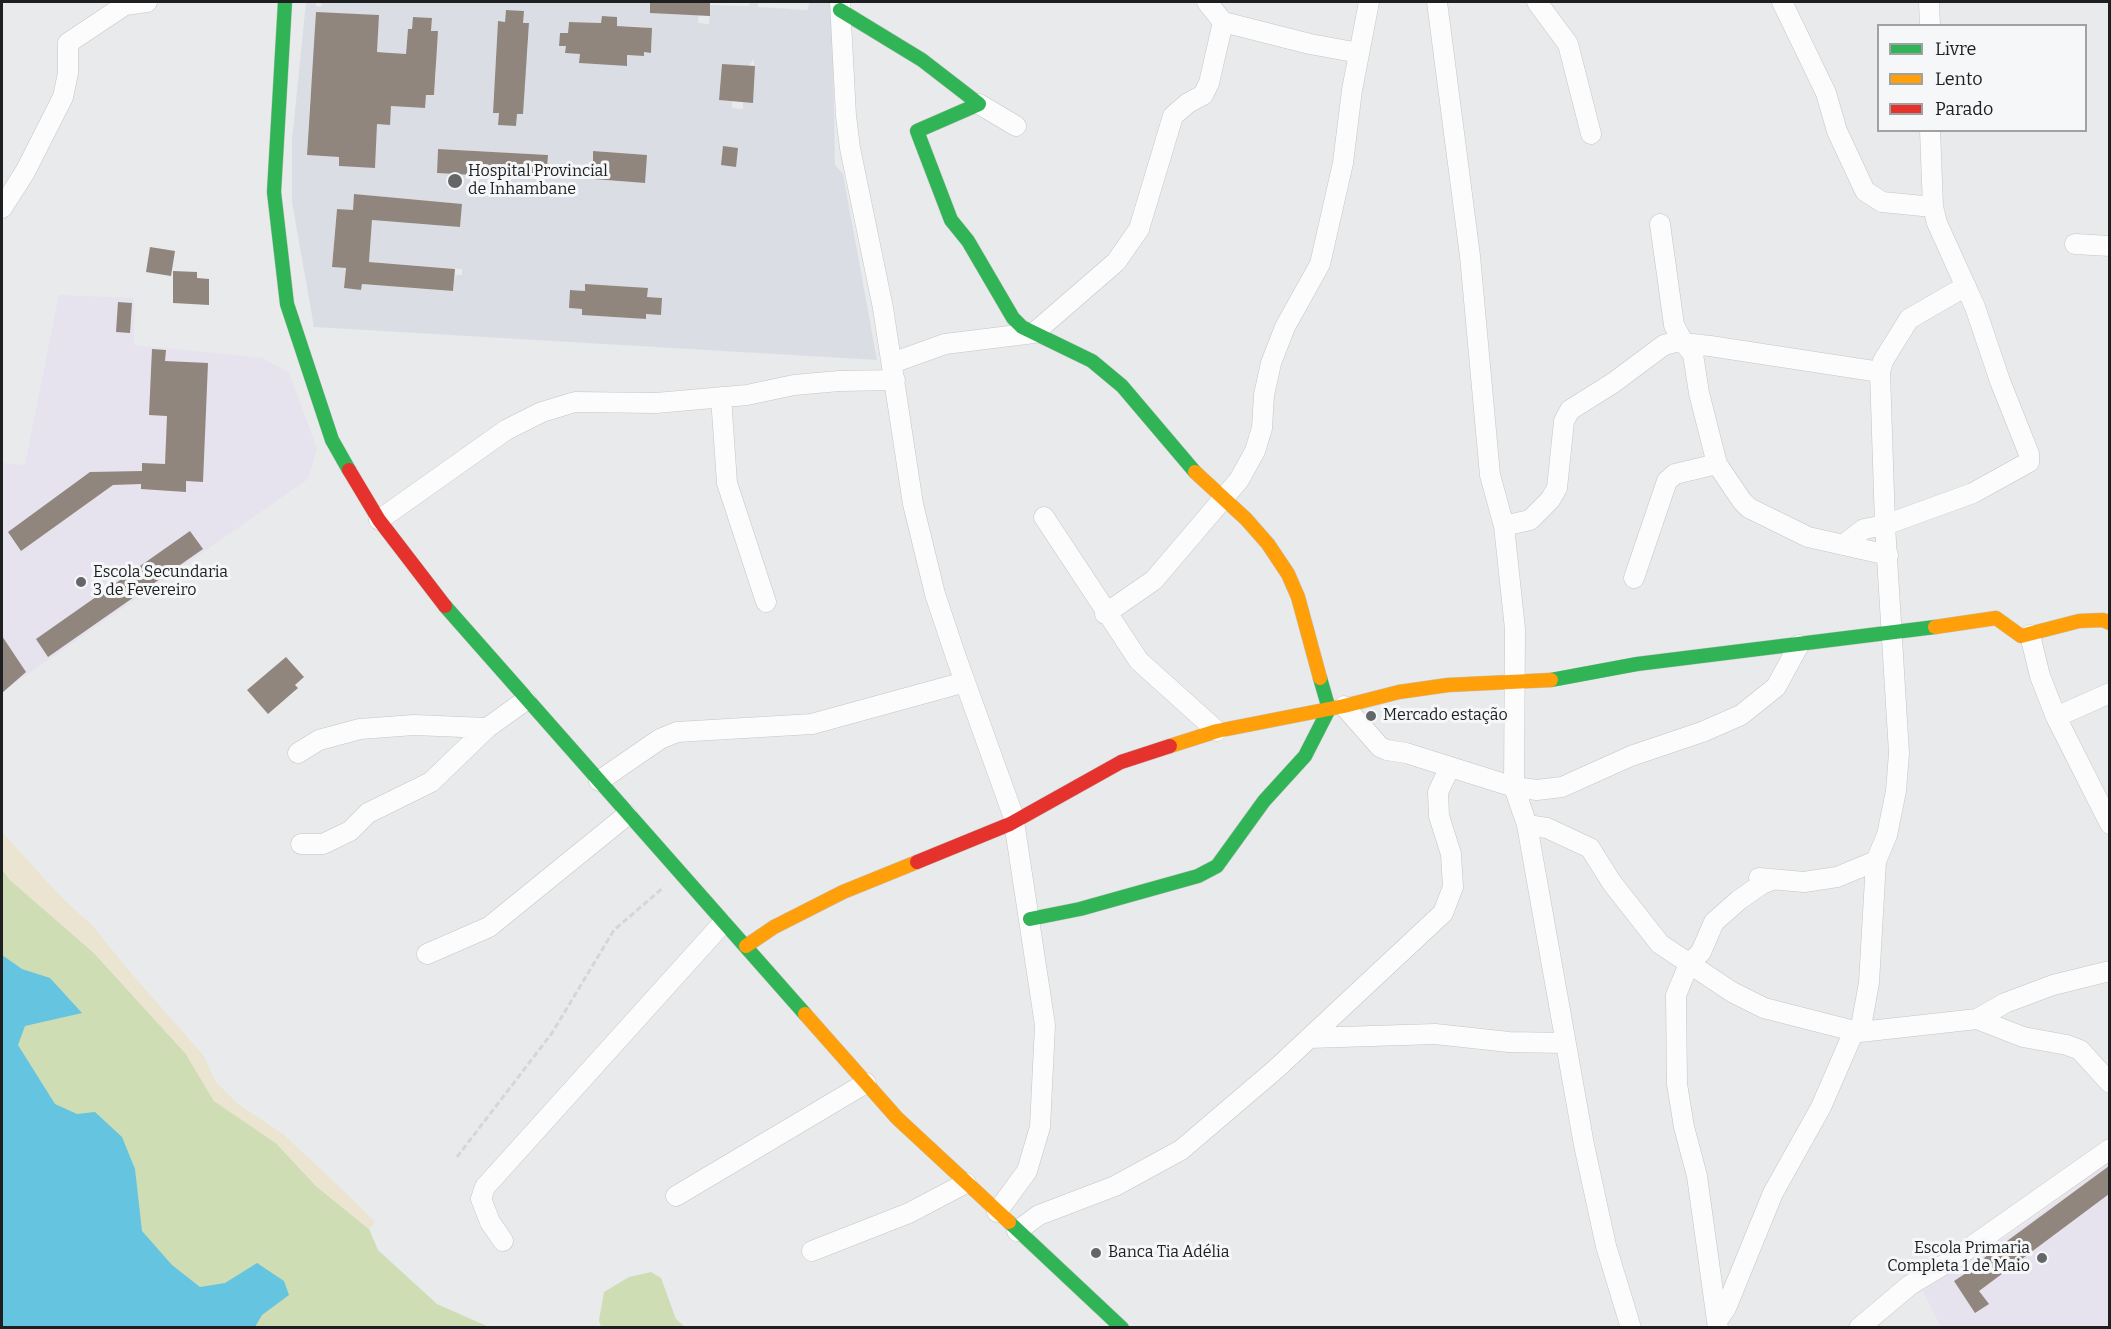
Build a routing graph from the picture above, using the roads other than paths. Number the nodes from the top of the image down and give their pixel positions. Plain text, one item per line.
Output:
1 (147, 2) edge
2 (285, 2) edge
3 (1207, 2) edge
4 (1369, 2) edge
5 (1437, 2) edge
6 (1537, 2) edge
7 (1782, 2) edge
8 (1929, 2) edge
9 (840, 6) edge
10 (1223, 22) junction
11 (1930, 24) edge
12 (1359, 53) junction
13 (980, 104) junction
14 (1016, 126) dead end
15 (1930, 132) edge
16 (1591, 134) dead end
17 (1933, 207) junction
18 (2, 208) edge
19 (1660, 224) dead end
20 (2074, 244) dead end
21 (2109, 246) edge
22 (1965, 286) junction
23 (1034, 333) junction
24 (1683, 342) junction
25 (893, 372) junction
26 (1880, 372) junction
27 (721, 398) junction
28 (1717, 464) junction
29 (1220, 499) junction
30 (1044, 517) dead end
31 (379, 520) junction
32 (1885, 525) junction
33 (1504, 526) junction
34 (1843, 545) junction
35 (1888, 555) junction
36 (1634, 578) dead end
37 (766, 602) dead end
38 (1106, 614) junction
39 (2109, 623) edge
40 (1891, 632) junction
41 (2030, 635) junction
42 (1799, 645) junction
43 (1516, 680) junction
44 (965, 682) junction
45 (2109, 693) edge
46 (526, 700) junction
47 (1337, 707) junction
48 (2056, 717) junction
49 (487, 728) junction
50 (1217, 731) junction
51 (298, 753) dead end
52 (1450, 767) junction
53 (599, 781) junction
54 (1514, 787) junction
55 (627, 815) junction
56 (1014, 820) junction
57 (2109, 824) edge
58 (1527, 825) junction
59 (301, 844) dead end
60 (1876, 861) junction
61 (1749, 876) dead end
62 (1772, 880) junction
63 (1030, 919) junction
64 (722, 924) junction
65 (746, 946) junction
66 (428, 954) dead end
67 (1689, 964) junction
68 (2109, 971) edge
69 (1977, 1019) junction
70 (1857, 1031) junction
71 (1309, 1038) junction
72 (1566, 1043) junction
73 (866, 1083) junction
74 (2109, 1083) edge
75 (2109, 1149) edge
76 (966, 1183) junction
77 (676, 1196) dead end
78 (997, 1212) junction
79 (1017, 1231) junction
80 (503, 1241) dead end
81 (812, 1251) dead end
82 (1717, 1324) edge
83 (1122, 1328) edge
84 (1631, 1328) edge
85 (1859, 1328) edge

1 - 18 street
2 - 31 street
3 - 10 street
4 - 12 street
5 - 33 street
6 - 16 street
7 - 17 street
8 - 11 street
9 - 13 street
9 - 25 street
10 - 12 street
10 - 23 street
12 - 29 street
13 - 14 street
13 - 23 street
15 - 17 street
17 - 22 street
19 - 24 street
20 - 21 street
22 - 26 street
22 - 32 street
23 - 25 street
23 - 29 street
24 - 26 street
24 - 28 street
24 - 33 street
25 - 27 street
25 - 44 street
26 - 32 street
27 - 31 street
27 - 37 street
28 - 34 street
28 - 36 street
29 - 38 street
29 - 47 street
30 - 38 street
31 - 46 street
32 - 34 street
32 - 35 street
33 - 43 street
34 - 35 street
35 - 40 street
38 - 50 street
39 - 41 street
40 - 41 street
40 - 42 street
40 - 60 street
41 - 48 street
42 - 43 street
42 - 54 street
43 - 47 street
43 - 54 street
44 - 53 street
44 - 56 street
45 - 48 street
46 - 49 street
46 - 53 street
47 - 50 street
47 - 52 street
47 - 63 street
48 - 57 street
49 - 51 street
49 - 59 street
50 - 56 street
52 - 54 street
52 - 71 street
53 - 55 street
54 - 58 street
55 - 64 street
55 - 66 street
56 - 63 street
56 - 65 street
58 - 67 street
58 - 72 street
60 - 62 street
60 - 70 street
61 - 62 street
62 - 67 street
63 - 78 street
64 - 65 street
64 - 80 street
65 - 73 street
67 - 70 street
67 - 82 street
68 - 69 street
69 - 70 street
69 - 74 street
70 - 82 street
71 - 72 street
71 - 79 street
72 - 84 street
73 - 76 street
73 - 77 street
75 - 85 street
76 - 78 street
76 - 81 street
78 - 79 street
79 - 83 street

